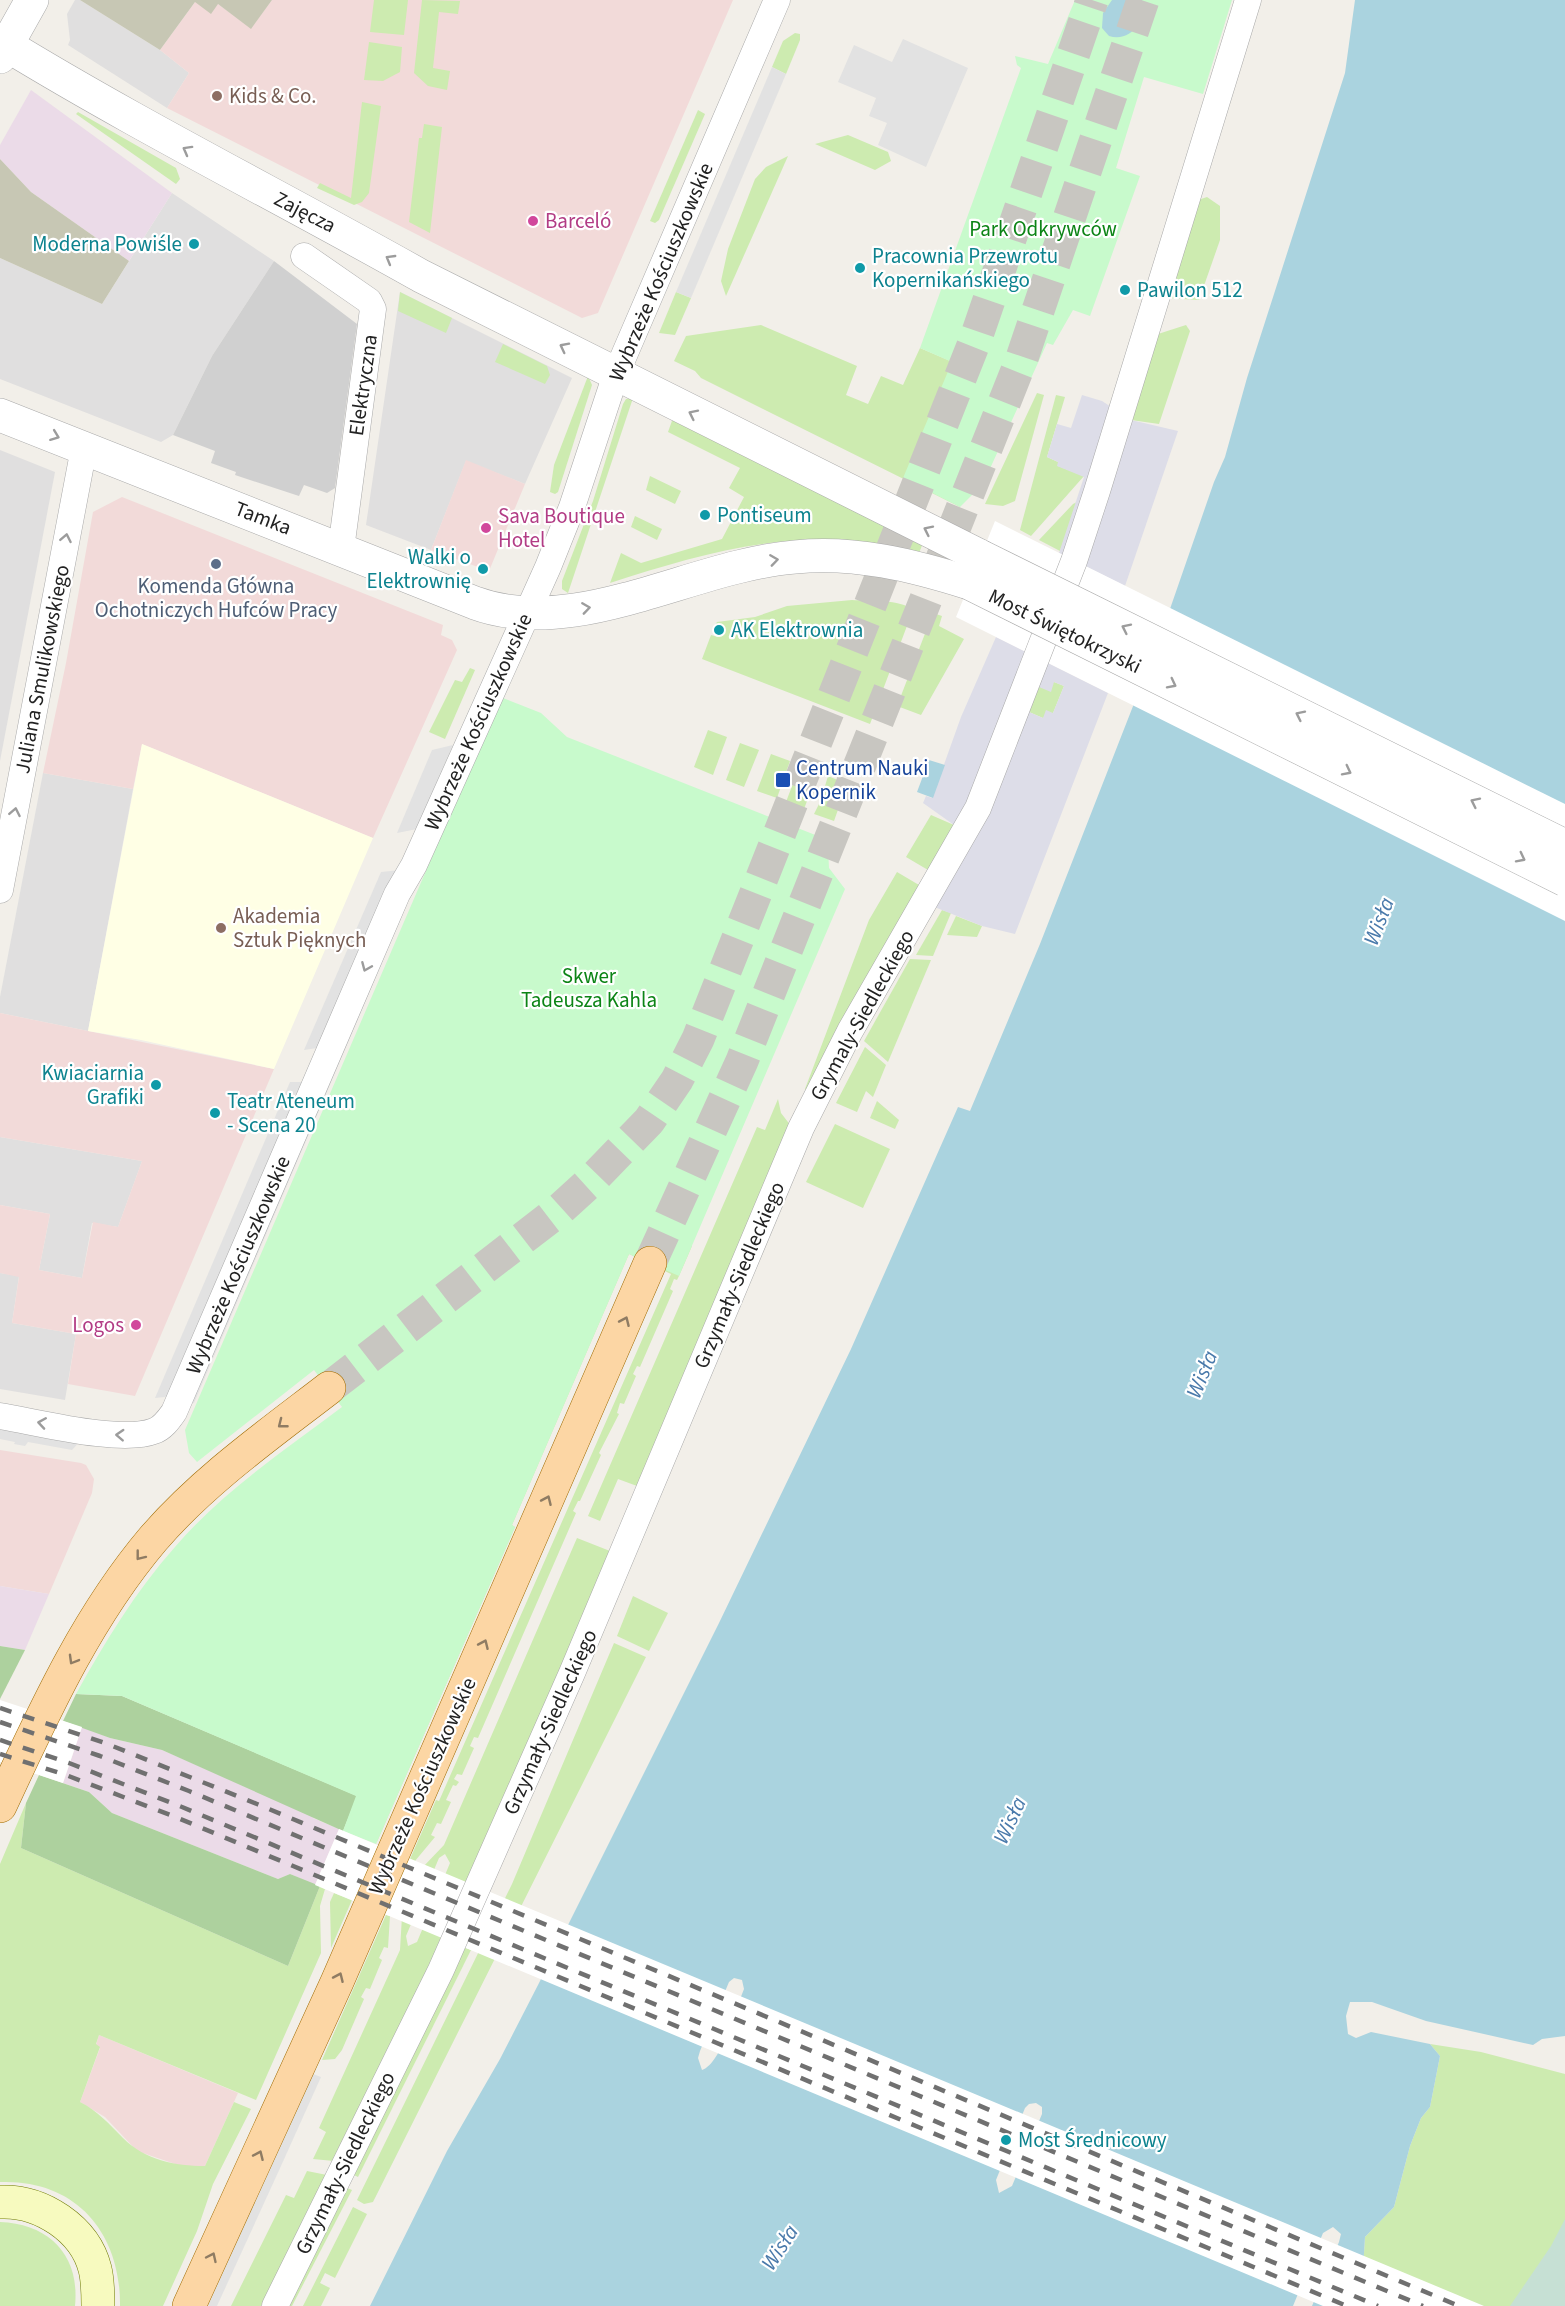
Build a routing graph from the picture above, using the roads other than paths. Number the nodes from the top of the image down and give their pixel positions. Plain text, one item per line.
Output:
1 (32, 0) edge
2 (777, 0) edge
3 (1248, 0) edge
4 (2, 48) edge
5 (304, 256) dead end
6 (616, 374) junction
7 (0, 415) edge
8 (84, 448) junction
9 (341, 549) junction
10 (975, 570) junction
11 (527, 613) junction
12 (1565, 846) edge
13 (1565, 880) edge
14 (0, 890) edge
15 (801, 1128) joint
16 (650, 1263) tunnel mouth
17 (329, 1388) tunnel mouth
18 (0, 1416) edge
19 (0, 1806) edge
20 (0, 2202) edge
21 (98, 2306) edge
22 (189, 2306) edge
23 (275, 2306) edge

1 - 4 street
2 - 6 street, Wybrzeże Kościuszkowskie
3 - 15 street, Grymaly-Siedleckiego
6 -> 4 street, Zajęcza
5 - 9 street, Elektryczna
10 -> 6 street, Most Świętokrzyski
6 - 11 street, Wybrzeże Kościuszkowskie
7 -> 8 street, Tamka
8 - 9 street, Tamka
14 -> 8 street, Juliana Smulikowskiego
9 - 11 street, Tamka
11 -> 10 street, Most Świętokrzyski
12 -> 10 street, Most Świętokrzyski, bridge
10 -> 13 street, Most Świętokrzyski, bridge
11 -> 18 street, Wybrzeże Kościuszkowskie
15 - 23 street, Grzymały-Siedleckiego
22 -> 16 main road, Wybrzeże Kościuszkowskie
17 -> 19 main road
20 - 21 main road

